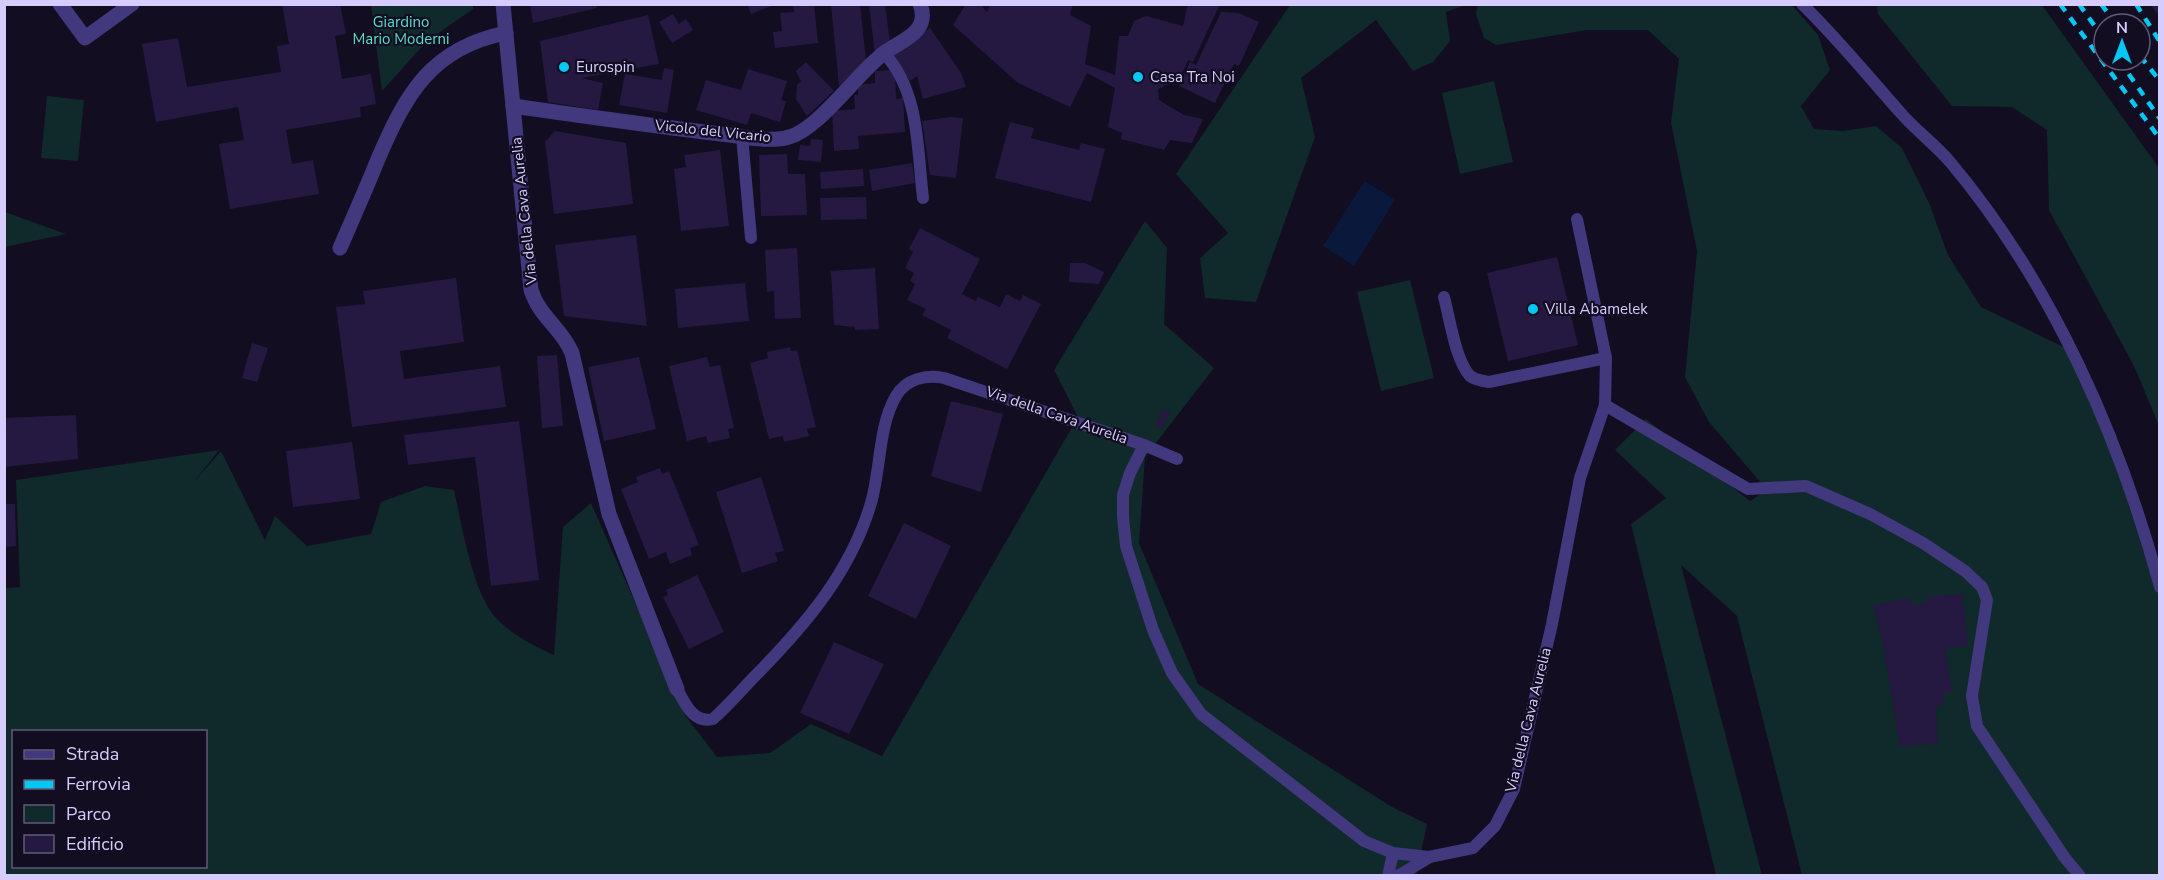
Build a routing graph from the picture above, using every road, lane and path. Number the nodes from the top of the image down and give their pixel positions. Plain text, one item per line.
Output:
1 (60, 4) edge
2 (132, 4) edge
3 (503, 4) edge
4 (920, 4) edge
5 (1802, 4) edge
6 (506, 33) junction
7 (884, 53) junction
8 (513, 106) junction
9 (742, 136) junction
10 (923, 198) dead end
11 (1577, 219) dead end
12 (751, 238) dead end
13 (340, 248) dead end
14 (1444, 297) dead end
15 (1606, 358) junction
16 (1605, 405) junction
17 (1144, 445) junction
18 (1177, 459) dead end
19 (2160, 587) edge
20 (678, 689) joint
21 (1393, 854) junction
22 (1429, 857) junction
23 (1388, 876) edge
24 (1398, 876) edge
25 (2080, 876) edge

1 - 2 street
3 - 6 street, Via della Cava Aurelia
4 - 7 street, Vicolo del Vicario
5 - 19 lane
6 - 8 street, Via della Cava Aurelia
6 - 13 street
7 - 9 street, Vicolo del Vicario
7 - 10 lane
8 - 9 street, Vicolo del Vicario
8 - 20 street, Via della Cava Aurelia
9 - 12 lane
11 - 15 lane, Via della Cava Aurelia
14 - 15 lane
15 - 16 lane, Via della Cava Aurelia
16 - 22 lane, Via della Cava Aurelia
16 - 25 lane
17 - 18 lane
17 - 20 lane, Via della Cava Aurelia
17 - 21 lane, Via della Cava Aurelia
21 - 22 lane, Via della Cava Aurelia
21 - 23 lane
22 - 24 lane

